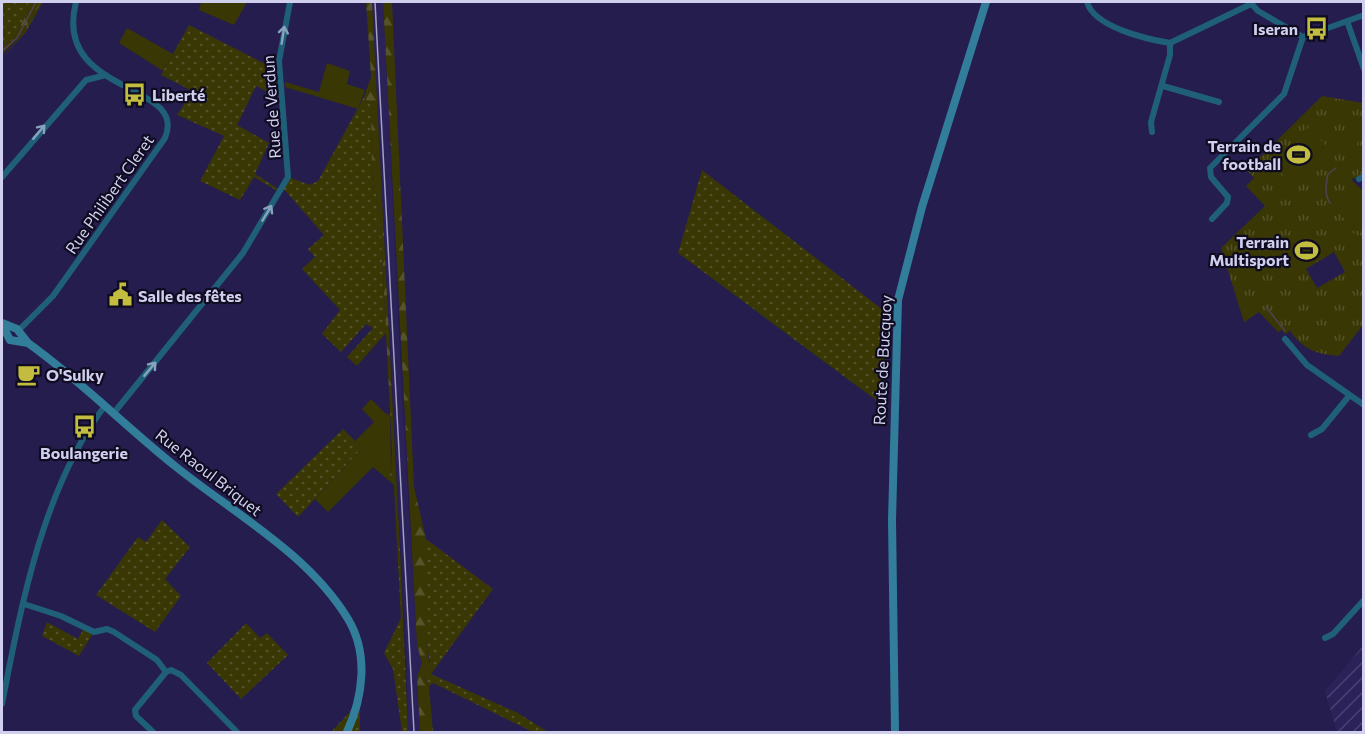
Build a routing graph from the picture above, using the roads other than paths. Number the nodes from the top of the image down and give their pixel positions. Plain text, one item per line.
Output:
1 (76, 2) edge
2 (290, 2) edge
3 (986, 2) edge
4 (1087, 2) edge
5 (1250, 3) edge
6 (1364, 15) edge
7 (1347, 21) junction
8 (1303, 37) junction
9 (1170, 43) junction
10 (86, 60) junction
11 (1364, 69) edge
12 (106, 75) junction
13 (86, 80) junction
14 (1163, 86) junction
15 (1219, 102) dead end
16 (1152, 132) dead end
17 (2, 177) edge
18 (1212, 219) dead end
19 (2, 324) edge
20 (12, 335) edge
21 (1285, 339) dead end
22 (1349, 396) junction
23 (1364, 405) edge
24 (104, 407) junction
25 (113, 414) junction
26 (1311, 435) dead end
27 (1364, 600) edge
28 (24, 604) junction
29 (1325, 638) dead end
30 (166, 672) junction
31 (2, 704) edge
32 (153, 732) edge
33 (237, 732) edge
34 (347, 732) edge
35 (895, 732) edge

1 - 10 street
25 -> 2 street, Rue de Verdun
3 - 35 main road, Route de Bucquoy
4 - 9 street
5 - 8 street
5 - 9 street
6 - 7 street
7 - 8 street
7 - 11 street
8 - 18 street
9 - 14 street
10 - 12 street, Rue Philibert Cleret
10 - 13 street
12 - 13 street
12 - 20 street, Rue Philibert Cleret
17 -> 13 street
14 - 15 street
14 - 16 street
19 - 20 main road, Rue Raoul Briquet
20 - 24 main road, Rue Raoul Briquet
21 - 22 street
22 - 23 street
22 - 26 street
24 - 25 main road, Rue Raoul Briquet
24 - 28 street
25 - 34 main road, Rue Raoul Briquet
27 - 29 street
28 - 30 street
28 - 31 street
30 - 32 street
30 - 33 street

